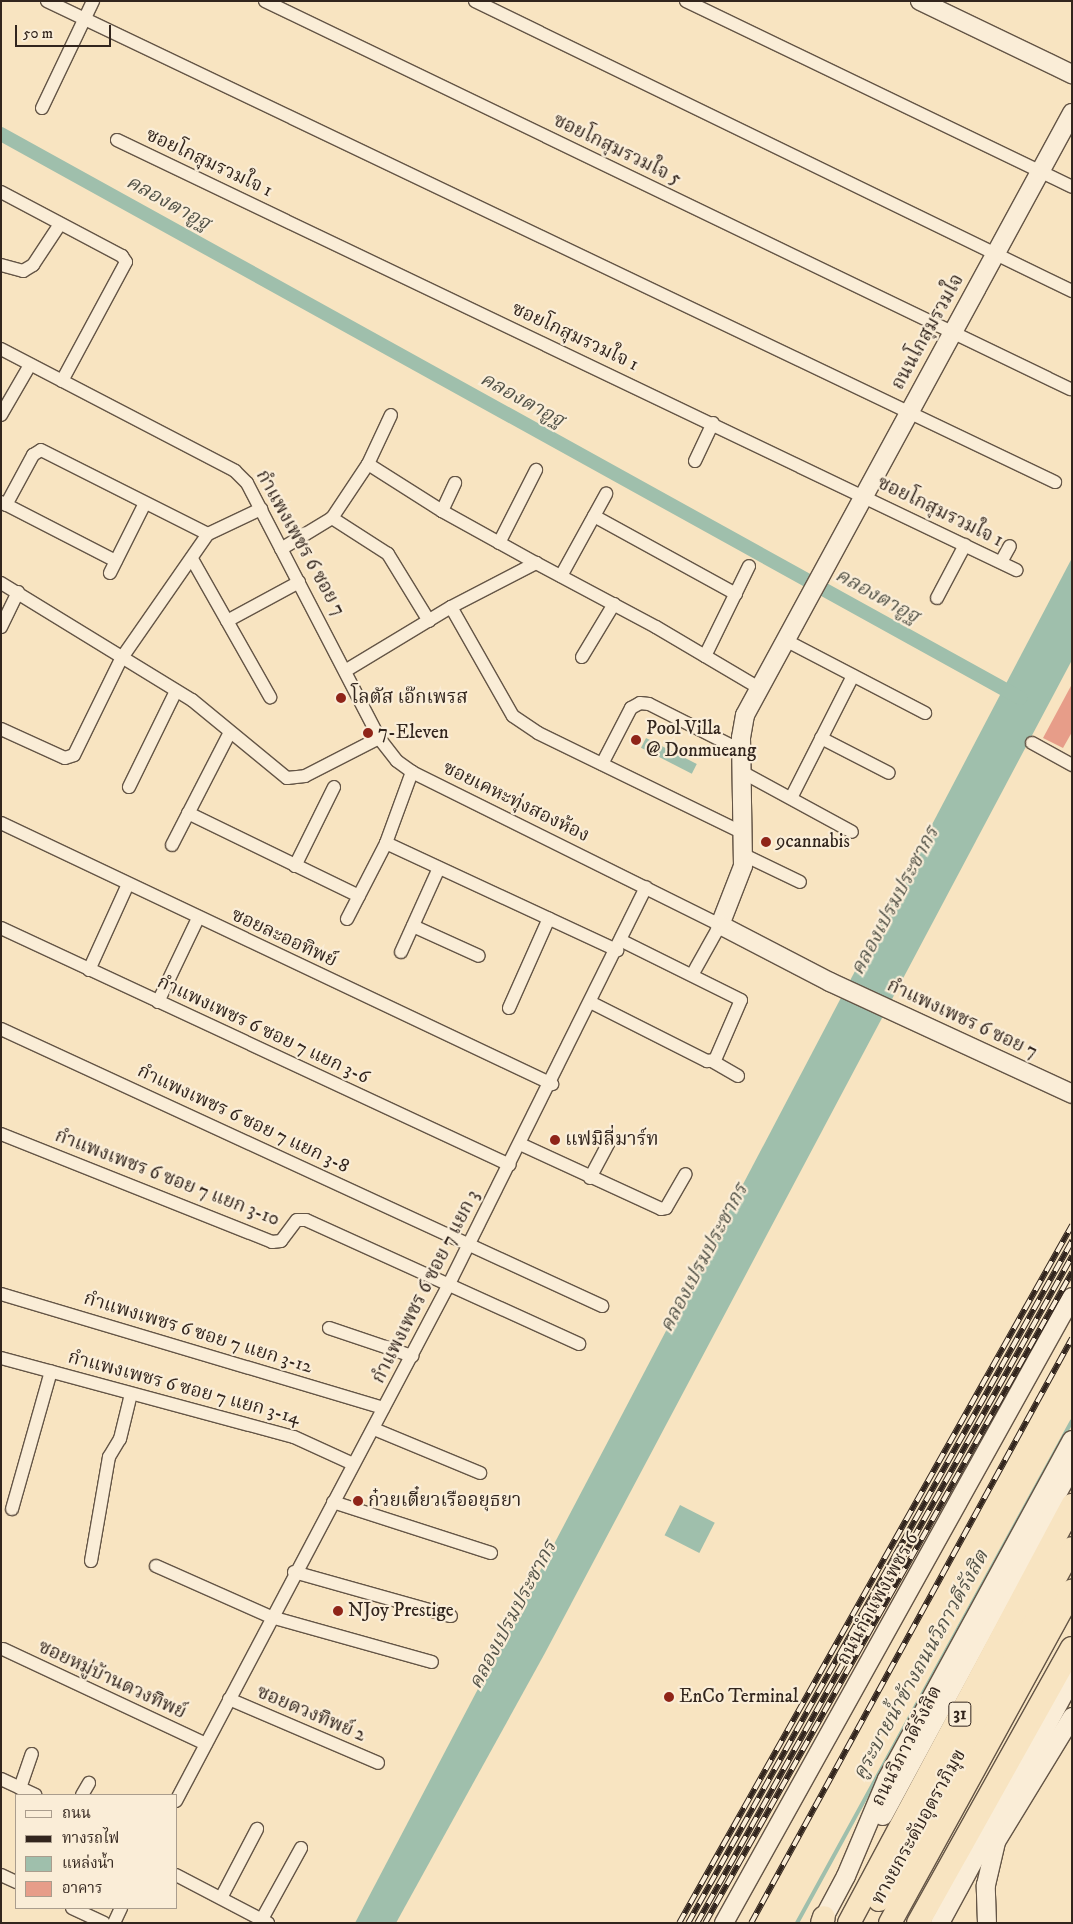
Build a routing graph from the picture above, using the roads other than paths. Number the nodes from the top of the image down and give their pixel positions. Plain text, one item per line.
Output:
1 (47, 1) edge
2 (94, 1) edge
3 (265, 1) edge
4 (475, 1) edge
5 (686, 1) edge
6 (920, 1) edge
7 (85, 19) junction
8 (1072, 74) edge
9 (42, 108) dead end
10 (1072, 113) edge
11 (117, 140) dead end
12 (1040, 172) junction
13 (1072, 187) edge
14 (1, 192) edge
15 (60, 224) junction
16 (996, 252) junction
17 (1, 265) edge
18 (1072, 291) edge
19 (952, 332) junction
20 (1, 349) edge
21 (30, 365) junction
22 (62, 381) junction
23 (1070, 389) dead end
24 (910, 411) junction
25 (1, 414) edge
26 (391, 415) dead end
27 (713, 423) junction
28 (695, 461) dead end
29 (368, 464) junction
30 (536, 470) dead end
31 (1054, 482) dead end
32 (456, 483) dead end
33 (606, 494) dead end
34 (864, 495) junction
35 (145, 503) junction
36 (4, 504) edge
37 (260, 509) junction
38 (442, 511) junction
39 (594, 516) junction
40 (332, 518) junction
41 (208, 534) junction
42 (499, 543) junction
43 (965, 545) junction
44 (1010, 546) dead end
45 (281, 549) junction
46 (192, 559) junction
47 (116, 561) junction
48 (1001, 562) junction
49 (536, 563) junction
50 (749, 566) dead end
51 (1016, 570) dead end
52 (110, 573) dead end
53 (561, 576) junction
54 (299, 582) junction
55 (1, 583) edge
56 (18, 592) junction
57 (736, 594) junction
58 (937, 598) dead end
59 (614, 604) junction
60 (451, 607) junction
61 (227, 621) junction
62 (429, 621) junction
63 (1, 627) edge
64 (785, 640) junction
65 (705, 656) junction
66 (582, 657) dead end
67 (121, 659) junction
68 (345, 672) junction
69 (853, 676) junction
70 (759, 688) junction
71 (176, 691) junction
72 (270, 697) dead end
73 (925, 713) dead end
74 (1, 730) edge
75 (229, 734) junction
76 (379, 738) junction
77 (821, 738) junction
78 (1032, 743) dead end
79 (742, 751) junction
80 (1070, 760) edge
81 (602, 764) junction
82 (412, 772) junction
83 (742, 772) junction
84 (889, 773) dead end
85 (129, 787) dead end
86 (334, 787) dead end
87 (791, 798) junction
88 (188, 813) junction
89 (1, 823) edge
90 (744, 832) junction
91 (852, 832) dead end
92 (386, 843) junction
93 (172, 845) dead end
94 (744, 855) junction
95 (295, 866) junction
96 (439, 868) junction
97 (800, 882) dead end
98 (128, 884) junction
99 (646, 887) junction
100 (359, 896) junction
101 (198, 918) junction
102 (549, 918) junction
103 (347, 919) dead end
104 (720, 924) junction
105 (413, 926) junction
106 (1, 928) edge
107 (620, 945) junction
108 (401, 952) dead end
109 (479, 956) dead end
110 (89, 970) junction
111 (692, 976) junction
112 (158, 1002) junction
113 (592, 1003) junction
114 (509, 1008) dead end
115 (1, 1029) edge
116 (712, 1061) junction
117 (738, 1076) dead end
118 (552, 1084) junction
119 (1072, 1094) edge
120 (1, 1134) edge
121 (609, 1143) dead end
122 (520, 1144) junction
123 (510, 1165) junction
124 (686, 1174) dead end
125 (590, 1178) junction
126 (470, 1243) junction
127 (449, 1284) junction
128 (1, 1294) edge
129 (1072, 1297) edge
130 (602, 1306) dead end
131 (328, 1328) dead end
132 (580, 1344) dead end
133 (412, 1356) junction
134 (1, 1358) edge
135 (51, 1371) junction
136 (131, 1394) junction
137 (383, 1408) junction
138 (374, 1429) junction
139 (1072, 1440) edge
140 (353, 1464) junction
141 (1072, 1467) edge
142 (480, 1473) dead end
143 (333, 1502) junction
144 (1072, 1505) edge
145 (12, 1509) dead end
146 (1072, 1548) edge
147 (492, 1553) dead end
148 (91, 1561) dead end
149 (156, 1566) dead end
150 (294, 1572) junction
151 (1072, 1590) edge
152 (1072, 1604) edge
153 (451, 1616) dead end
154 (271, 1617) junction
155 (1072, 1648) edge
156 (3, 1649) dead end
157 (432, 1662) dead end
158 (1072, 1679) edge
159 (229, 1700) junction
160 (1072, 1717) edge
161 (206, 1744) junction
162 (32, 1754) dead end
163 (378, 1763) dead end
164 (1, 1779) edge
165 (89, 1783) dead end
166 (20, 1788) junction
167 (34, 1794) edge
168 (83, 1794) edge
169 (178, 1798) edge
170 (257, 1829) dead end
171 (996, 1842) junction
172 (301, 1848) dead end
173 (1, 1875) edge
174 (178, 1876) edge
175 (846, 1876) junction
176 (15, 1882) edge
177 (221, 1898) junction
178 (74, 1909) edge
179 (121, 1909) edge
180 (265, 1921) edge
181 (822, 1921) edge
182 (104, 1923) edge
183 (114, 1923) edge
184 (724, 1923) edge
185 (849, 1923) edge
186 (866, 1923) edge
187 (890, 1923) edge
188 (898, 1923) edge
189 (918, 1923) edge
190 (940, 1923) edge
191 (951, 1923) edge
192 (987, 1923) edge

1 - 7 street
2 - 7 street
3 - 19 street, ซอยโกสุมรวมใจ 5
4 - 16 street
5 - 12 street
6 - 8 main road
7 - 9 street
7 - 24 street
10 - 12 main road, ถนนโกสุมรวมใจ
11 - 27 street, ซอยโกสุมรวมใจ 1
12 - 13 street
12 - 16 main road, ถนนโกสุมรวมใจ
14 - 15 street
15 - 17 street
15 - 22 street
16 - 18 street
16 - 19 main road, ถนนโกสุมรวมใจ
19 - 23 street, ซอยโกสุมรวมใจ 5
19 - 24 main road, ถนนโกสุมรวมใจ
20 - 21 street, กำแพงเพชร 6 ซอย 7
21 - 22 street, กำแพงเพชร 6 ซอย 7
21 - 25 street
22 - 37 street, กำแพงเพชร 6 ซอย 7
24 - 31 street
24 - 34 main road, ถนนโกสุมรวมใจ
26 - 29 street
27 - 28 street
27 - 34 street, ซอยโกสุมรวมใจ 1
29 - 38 street
29 - 40 street
30 - 42 street
32 - 38 street
33 - 39 street
34 - 43 street, ซอยโกสุมรวมใจ 1
34 - 64 main road, ถนนโกสุมรวมใจ
35 - 36 street
35 - 41 street
35 - 47 street
36 - 47 street
37 - 41 street
37 - 45 street, กำแพงเพชร 6 ซอย 7
38 - 42 street
39 - 53 street
39 - 57 street
40 - 45 street
40 - 62 street
41 - 46 street
42 - 49 street
43 - 48 street, ซอยโกสุมรวมใจ 1
43 - 58 street
44 - 48 street
45 - 54 street, กำแพงเพชร 6 ซอย 7
46 - 61 street
46 - 67 street
47 - 52 street
48 - 51 street, ซอยโกสุมรวมใจ 1
49 - 53 street
49 - 60 street
50 - 57 street
53 - 59 street
54 - 61 street
54 - 68 street, กำแพงเพชร 6 ซอย 7
55 - 56 street
56 - 63 street
56 - 67 street
57 - 65 street
59 - 65 street
59 - 66 street
60 - 62 street
60 - 81 street
61 - 72 street
62 - 68 street
64 - 69 street
64 - 70 main road, ถนนโกสุมรวมใจ
65 - 70 street
67 - 71 street
67 - 74 street
68 - 76 street, กำแพงเพชร 6 ซอย 7
69 - 73 street
69 - 77 street
70 - 79 main road, ถนนโกสุมรวมใจ
71 - 75 street
71 - 85 street
75 - 76 street
75 - 88 street
76 - 82 street, ซอยเคหะทุ่งสองห้อง
77 - 84 street
77 - 87 street
78 - 80 street
79 - 81 street
79 - 83 main road, ถนนโกสุมรวมใจ
81 - 90 street
82 - 92 street
82 - 99 street, ซอยเคหะทุ่งสองห้อง
83 - 87 street
83 - 90 main road, ถนนโกสุมรวมใจ
86 - 95 street
87 - 91 street
88 - 93 street
88 - 95 street
89 - 98 street, ซอยละออทิพย์
90 - 94 main road, ถนนโกสุมรวมใจ
92 - 96 street
92 - 100 street
94 - 97 street
94 - 104 main road, ถนนโกสุมรวมใจ
95 - 100 street
96 - 102 street
96 - 105 street
98 - 101 street, ซอยละออทิพย์
98 - 110 street
99 - 104 street, กำแพงเพชร 6 ซอย 7
99 - 107 street, กำแพงเพชร 6 ซอย 7 แยก 3
100 - 103 street
101 - 112 street
101 - 118 street, ซอยละออทิพย์
102 - 107 street
102 - 114 street
104 - 111 street
104 - 119 main road, กำแพงเพชร 6 ซอย 7
105 - 108 street
105 - 109 street
106 - 110 street, กำแพงเพชร 6 ซอย 7 แยก 3-6
107 - 111 street
107 - 113 street, กำแพงเพชร 6 ซอย 7 แยก 3
110 - 112 street, กำแพงเพชร 6 ซอย 7 แยก 3-6
111 - 116 street
112 - 123 street, กำแพงเพชร 6 ซอย 7 แยก 3-6
113 - 116 street
113 - 118 street, กำแพงเพชร 6 ซอย 7 แยก 3
115 - 126 street, กำแพงเพชร 6 ซอย 7 แยก 3-8
116 - 117 street
118 - 122 street, กำแพงเพชร 6 ซอย 7 แยก 3
120 - 127 street, กำแพงเพชร 6 ซอย 7 แยก 3-10
121 - 125 street
122 - 123 street, กำแพงเพชร 6 ซอย 7 แยก 3
122 - 125 street
123 - 126 street, กำแพงเพชร 6 ซอย 7 แยก 3
124 - 125 street
126 - 127 street, กำแพงเพชร 6 ซอย 7 แยก 3
126 - 130 street, กำแพงเพชร 6 ซอย 7 แยก 3-8
127 - 132 street
127 - 133 street, กำแพงเพชร 6 ซอย 7 แยก 3
128 - 137 street, กำแพงเพชร 6 ซอย 7 แยก 3-12
129 - 184 main road, ถนนกำแพงเพชร 6
131 - 133 street
133 - 137 street, กำแพงเพชร 6 ซอย 7 แยก 3
134 - 135 street, กำแพงเพชร 6 ซอย 7 แยก 3-14
135 - 136 street, กำแพงเพชร 6 ซอย 7 แยก 3-14
135 - 145 street
136 - 140 street, กำแพงเพชร 6 ซอย 7 แยก 3-14
136 - 148 street
137 - 138 street, กำแพงเพชร 6 ซอย 7 แยก 3
138 - 140 street, กำแพงเพชร 6 ซอย 7 แยก 3
138 - 142 street
139 - 175 main road, ถนนวิภาวดีรังสิต / 31
140 - 143 street, กำแพงเพชร 6 ซอย 7 แยก 3
141 - 175 main road
143 - 147 street
143 - 150 street, กำแพงเพชร 6 ซอย 7 แยก 3
144 - 185 highway, ถนนวิภาวดีรังสิต / 31
146 - 186 highway, ทางยกระดับอุตราภิมุข / 31
149 - 154 street
150 - 153 street
150 - 154 street, กำแพงเพชร 6 ซอย 7 แยก 3
151 - 187 highway, ทางยกระดับอุตราภิมุข / 31
152 - 188 highway, 31
154 - 157 street
154 - 159 street, กำแพงเพชร 6 ซอย 7 แยก 3
155 - 189 highway
156 - 161 street, ซอยหมู่บ้านดวงทิพย์
158 - 190 main road
159 - 161 street, กำแพงเพชร 6 ซอย 7 แยก 3
159 - 163 street, ซอยดวงทิพย์ 2
160 - 171 main road
161 - 169 street, กำแพงเพชร 6 ซอย 7 แยก 3
162 - 166 street
164 - 166 street
165 - 168 street
166 - 167 street
170 - 177 street
171 - 191 main road
171 - 192 main road
172 - 180 street
173 - 176 street
174 - 177 street
175 - 181 main road, ถนนวิภาวดีรังสิต / 31
177 - 180 street
178 - 182 street
179 - 183 street

